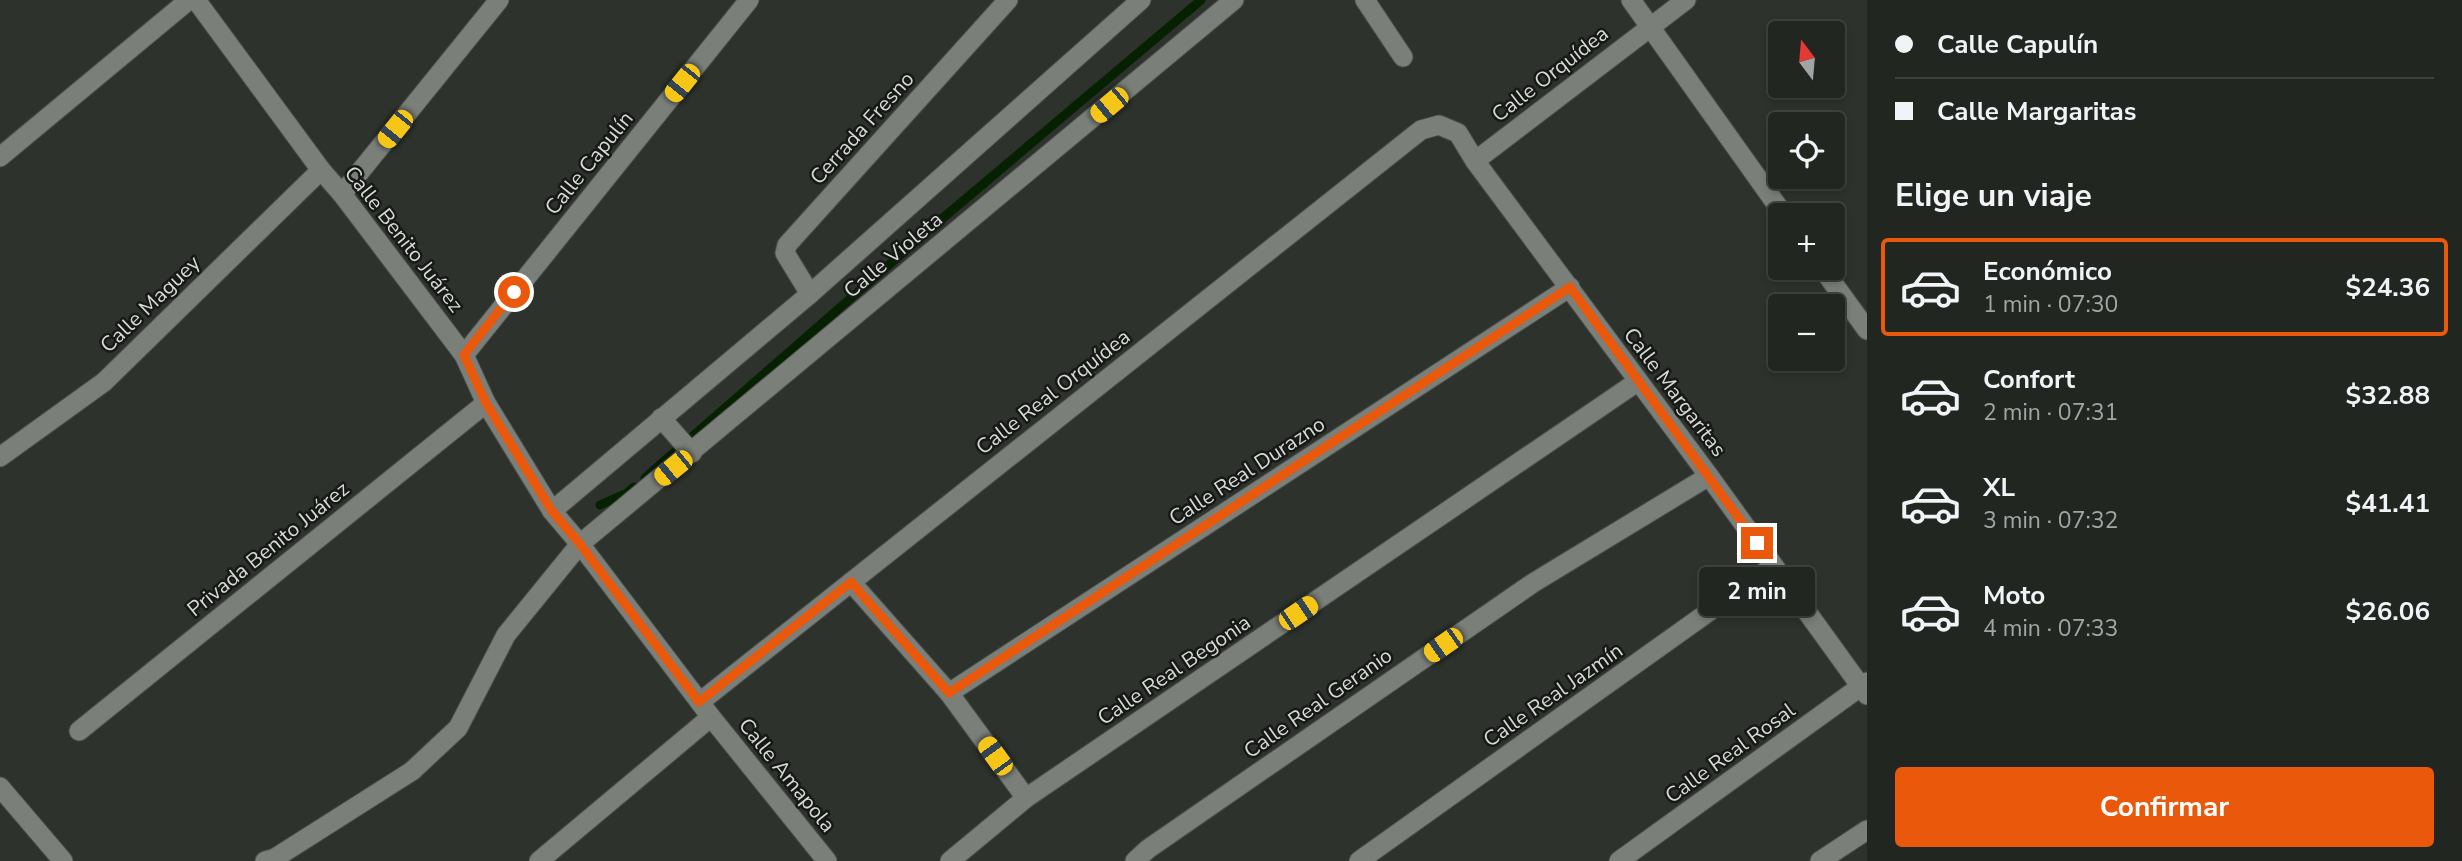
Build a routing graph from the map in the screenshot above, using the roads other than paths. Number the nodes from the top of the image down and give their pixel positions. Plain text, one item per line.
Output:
1 (189, 0) edge
2 (196, 0) edge
3 (499, 0) edge
4 (749, 0) edge
5 (1008, 0) edge
6 (1141, 0) edge
7 (1234, 0) edge
8 (1631, 0) edge
9 (1686, 0) edge
10 (1369, 1) edge
11 (1649, 27) junction
12 (1403, 57) dead end
13 (1439, 125) joint
14 (0, 158) edge
15 (1475, 160) junction
16 (321, 170) junction
17 (342, 194) junction
18 (1775, 203) edge
19 (1831, 280) edge
20 (1570, 287) junction
21 (810, 294) junction
22 (1867, 330) edge
23 (464, 355) junction
24 (1637, 382) junction
25 (486, 403) junction
26 (665, 422) junction
27 (688, 450) junction
28 (0, 457) edge
29 (1709, 476) junction
30 (552, 511) junction
31 (580, 544) junction
32 (1773, 566) junction
33 (851, 582) junction
34 (1865, 688) edge
35 (949, 693) junction
36 (705, 710) junction
37 (79, 732) dead end
38 (0, 787) edge
39 (1026, 798) junction
40 (1867, 830) edge
41 (63, 861) edge
42 (265, 861) edge
43 (539, 861) edge
44 (827, 861) edge
45 (950, 861) edge
46 (1135, 861) edge
47 (1359, 861) edge
48 (1619, 861) edge
49 (1820, 861) edge

1 - 14 street
2 - 16 street, Calle Benito Juárez
3 - 17 street
4 - 23 street, Calle Capulín
5 - 21 street, Cerrada Fresno
6 - 21 street
7 - 27 street, Calle Violeta
8 - 11 street
9 - 11 street, Calle Orquídea
10 - 12 street
11 - 15 street, Calle Orquídea
11 - 18 street
13 - 15 street, Calle Margaritas
13 - 33 street, Calle Real Orquídea
15 - 20 street, Calle Margaritas
16 - 17 street, Calle Benito Juárez
16 - 28 street, Calle Maguey
17 - 23 street, Calle Benito Juárez
19 - 22 street
20 - 24 street, Calle Margaritas
20 - 35 street, Calle Real Durazno
21 - 26 street
23 - 25 street, Calle Benito Juárez
24 - 29 street, Calle Margaritas
24 - 39 street, Calle Real Begonia
25 - 30 street, Calle Benito Juárez
25 - 37 street, Privada Benito Juárez
26 - 27 street
26 - 30 street
27 - 31 street, Calle Violeta
29 - 32 street, Calle Margaritas
29 - 46 street, Calle Real Geranio
30 - 31 street, Calle Benito Juárez
31 - 36 street, Calle Benito Juárez
31 - 42 street, Calle Violeta
32 - 34 street, Calle Margaritas
32 - 47 street, Calle Real Jazmín
33 - 35 street
33 - 36 street, Calle Real Orquídea
34 - 48 street, Calle Real Rosal
35 - 39 street
36 - 43 street, Calle Real Orquídea
36 - 44 street, Calle Amapola
38 - 41 street
39 - 45 street, Calle Real Begonia
40 - 49 street

